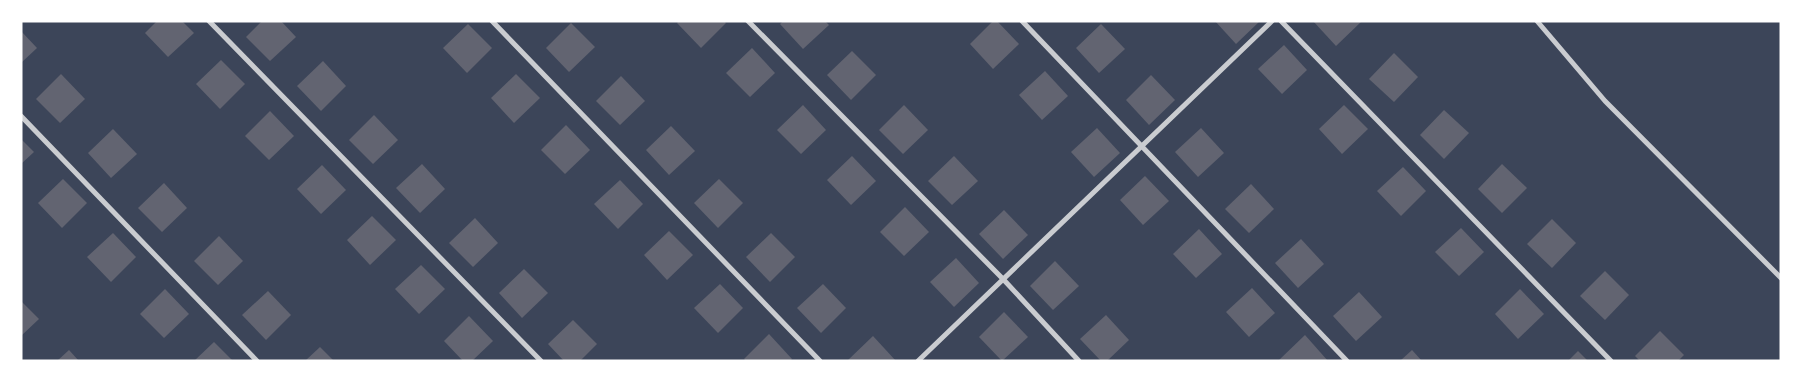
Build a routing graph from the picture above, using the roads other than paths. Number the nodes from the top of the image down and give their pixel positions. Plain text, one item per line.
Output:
1 (209, 21) edge
2 (492, 21) edge
3 (748, 21) edge
4 (1022, 21) edge
5 (1272, 21) edge
6 (1281, 21) edge
7 (1537, 21) edge
8 (21, 116) edge
9 (1142, 146) junction
10 (1781, 278) edge
11 (1004, 279) junction
12 (257, 361) edge
13 (542, 361) edge
14 (820, 361) edge
15 (918, 361) edge
16 (1079, 361) edge
17 (1347, 361) edge
18 (1611, 361) edge

1 - 13 street
2 - 14 street
3 - 11 street
4 - 9 street
5 - 9 street
6 - 18 street
7 - 10 street
8 - 12 street
9 - 11 street
9 - 17 street
11 - 15 street
11 - 16 street

